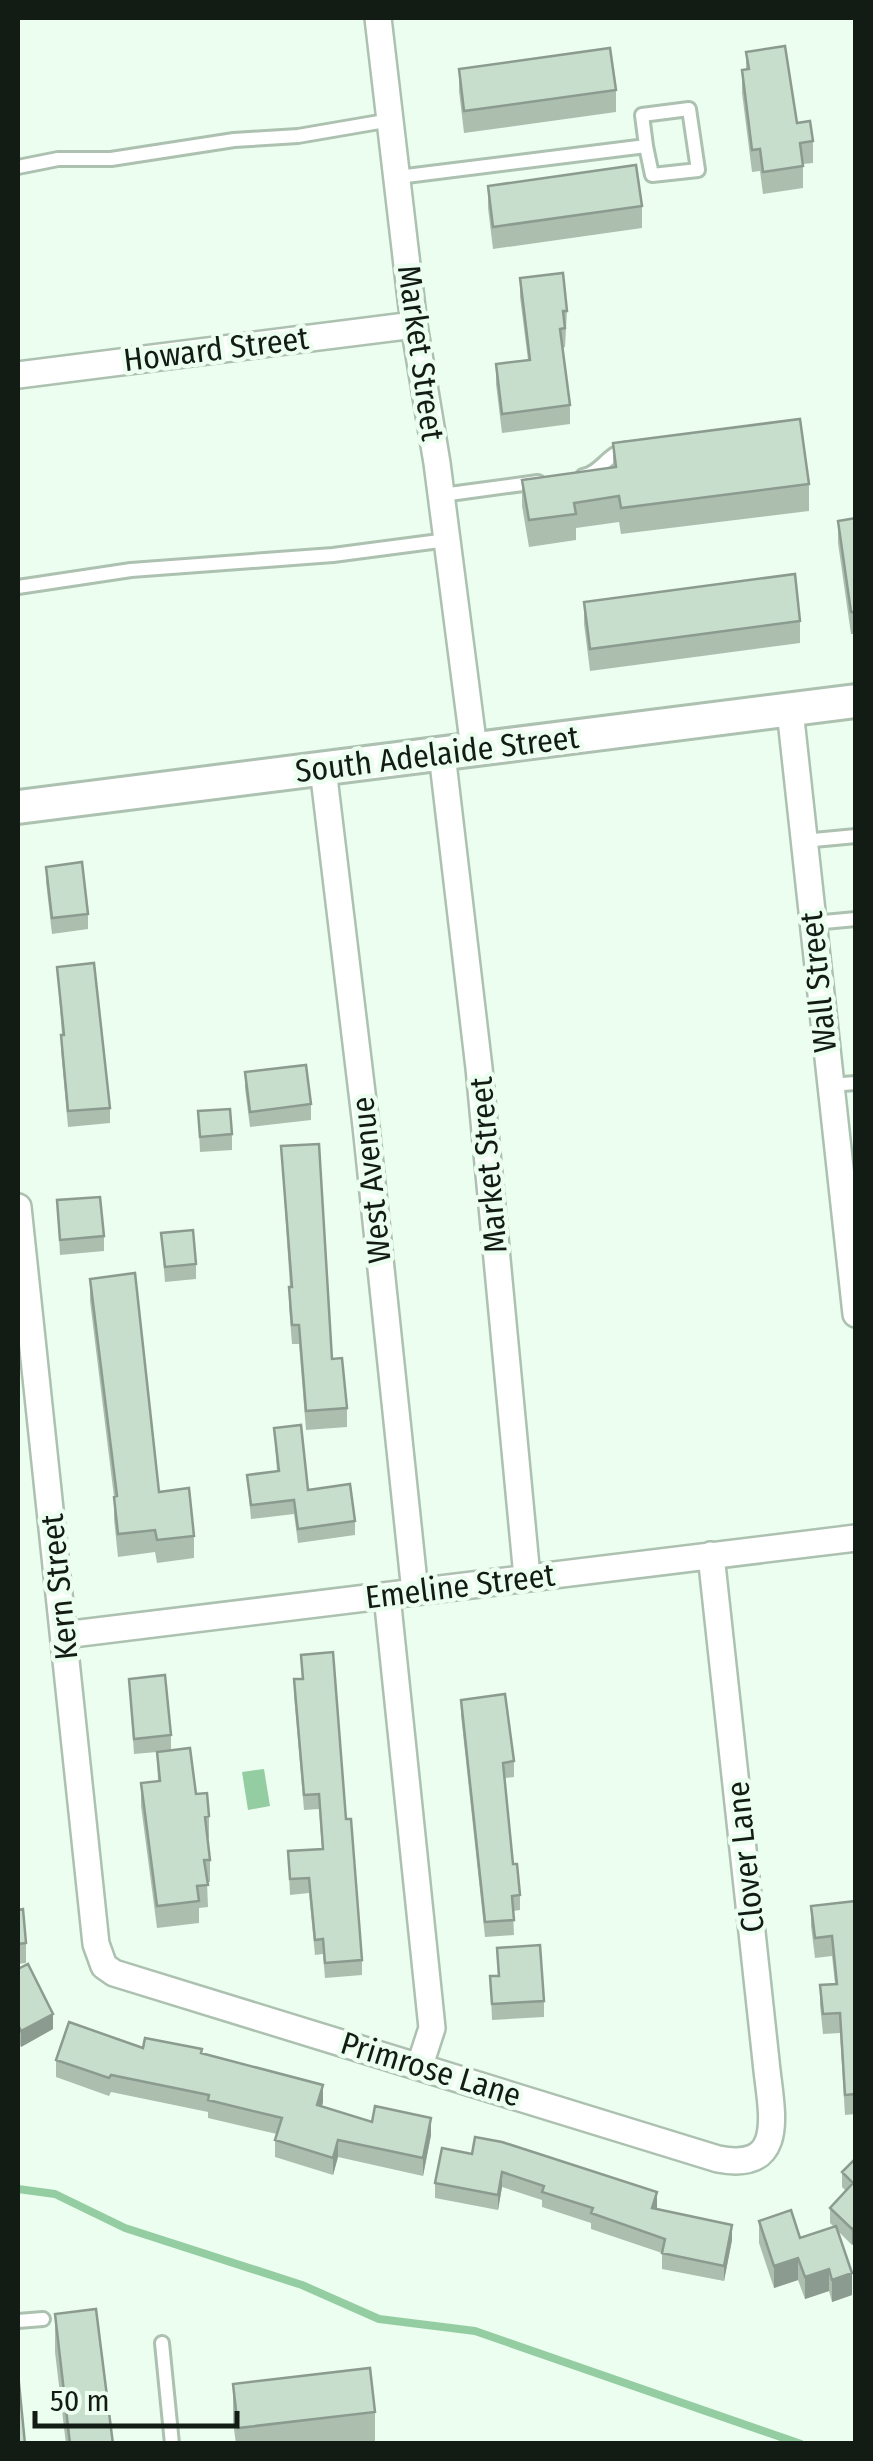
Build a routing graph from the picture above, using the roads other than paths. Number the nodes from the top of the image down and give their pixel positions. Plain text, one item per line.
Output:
1 (383, 18) edge
2 (390, 120) junction
3 (646, 146) junction
4 (18, 167) edge
5 (398, 177) junction
6 (414, 325) junction
7 (18, 375) edge
8 (652, 446) edge
9 (572, 477) edge
10 (554, 480) edge
11 (442, 495) junction
12 (447, 540) junction
13 (18, 586) edge
14 (856, 702) edge
15 (790, 710) junction
16 (458, 751) junction
17 (323, 769) junction
18 (18, 806) edge
19 (856, 836) edge
20 (803, 841) junction
21 (856, 919) edge
22 (812, 923) junction
23 (856, 1083) edge
24 (829, 1085) junction
25 (18, 1207) edge
26 (852, 1249) edge
27 (856, 1314) edge
28 (856, 1538) edge
29 (712, 1555) junction
30 (527, 1576) junction
31 (415, 1592) junction
32 (387, 1596) junction
33 (64, 1635) junction
34 (104, 1966) joint
35 (420, 2065) junction
36 (758, 2156) joint
37 (43, 2319) dead end
38 (18, 2322) edge
39 (162, 2343) dead end
40 (172, 2444) edge

1 - 2 street, Market Street
2 - 4 lane
2 - 5 street, Market Street
3 - 3 lane
3 - 5 lane
5 - 6 street, Market Street
6 - 7 street, Howard Street
6 - 11 street, Market Street
8 - 9 lane
10 - 11 lane
11 - 12 street, Market Street
12 - 13 lane
12 - 16 street, Market Street
14 - 15 street, South Adelaide Street
15 - 16 street, South Adelaide Street
15 - 20 street, Wall Street
16 - 17 street, South Adelaide Street
16 - 30 street, Market Street
17 - 18 street, South Adelaide Street
17 - 31 street, West Avenue
19 - 20 lane
20 - 22 street, Wall Street
21 - 22 lane
22 - 24 street, Wall Street
23 - 24 lane
24 - 26 street, Wall Street
25 - 33 street, Kern Street
26 - 27 street, Wall Street
28 - 29 street, Emeline Street
29 - 30 street, Emeline Street
29 - 36 street, Clover Lane
30 - 31 street, Emeline Street
31 - 32 street, Emeline Street
32 - 33 street, Emeline Street
32 - 35 street
33 - 34 street, Kern Street
34 - 35 street, Primrose Lane
35 - 36 street, Primrose Lane
37 - 38 lane
39 - 40 lane

